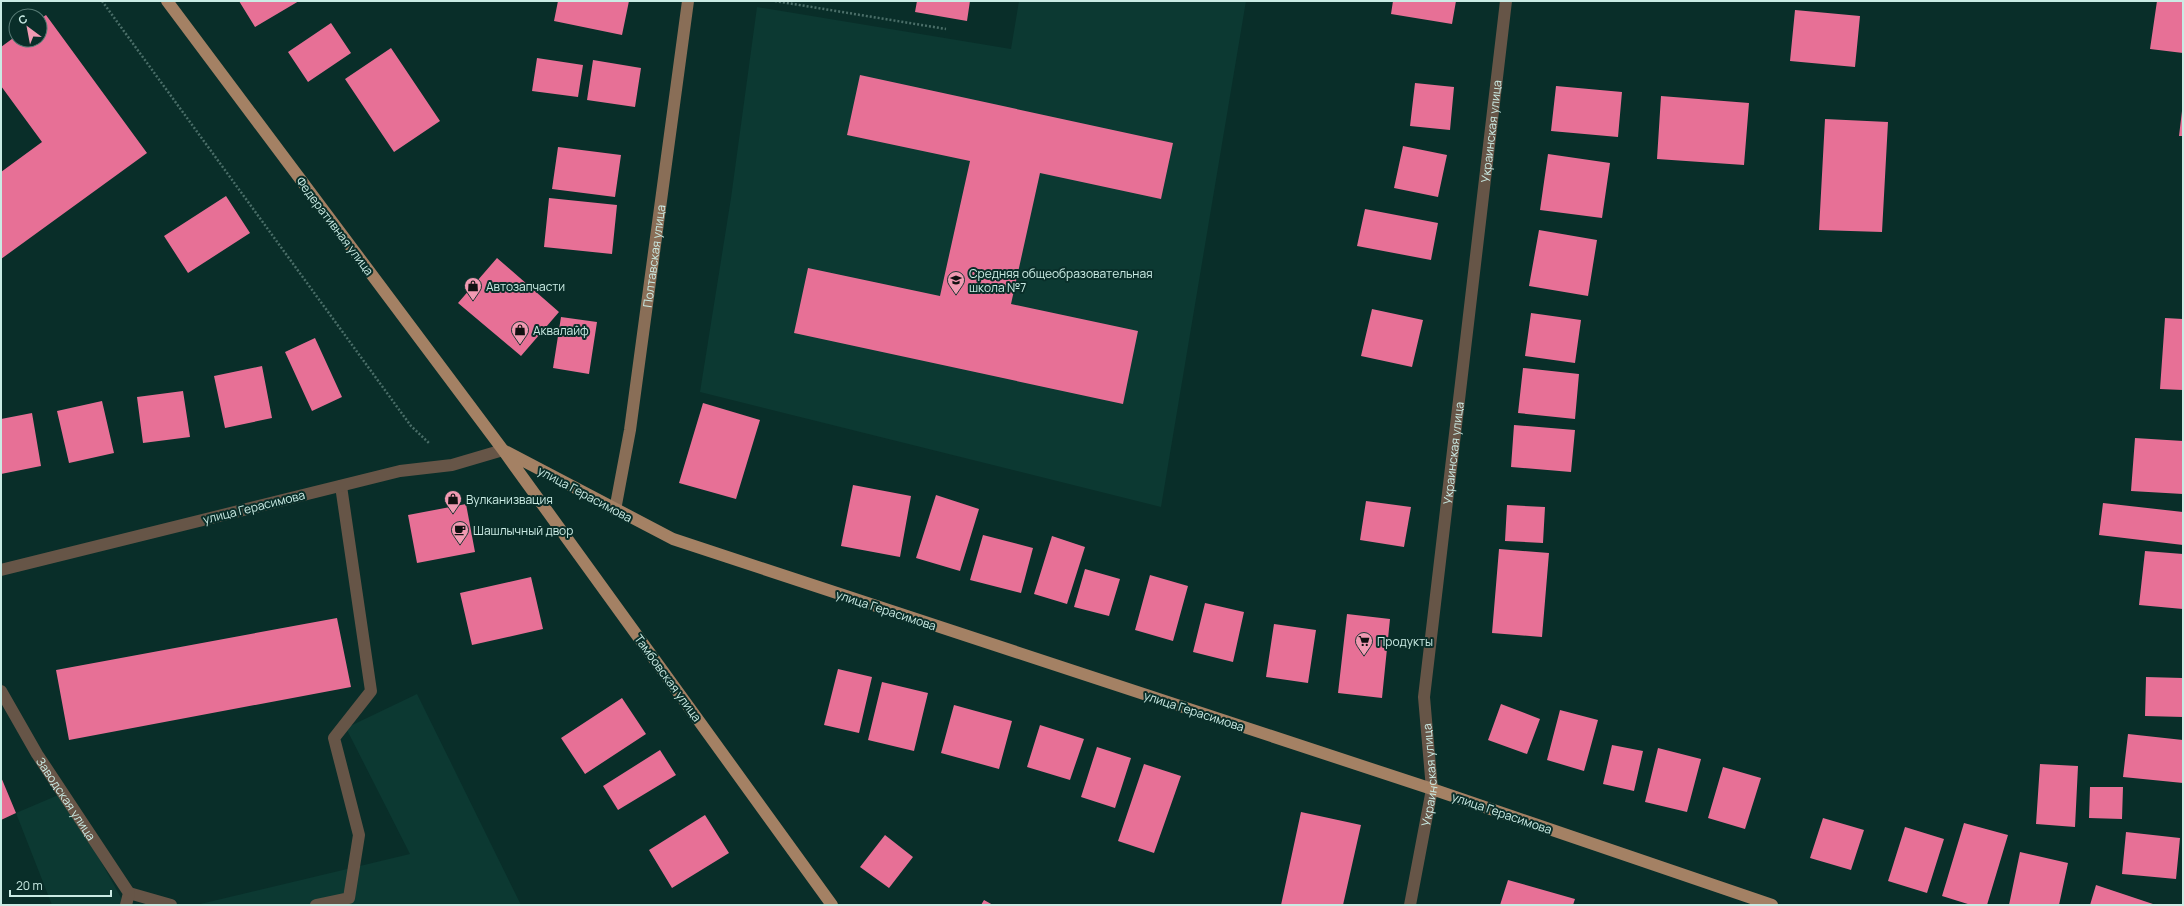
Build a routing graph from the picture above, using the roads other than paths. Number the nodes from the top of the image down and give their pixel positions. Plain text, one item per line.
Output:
1 (167, 1) edge
2 (688, 1) edge
3 (1506, 1) edge
4 (504, 450) junction
5 (341, 486) junction
6 (615, 510) junction
7 (1, 570) edge
8 (1, 691) edge
9 (1432, 789) junction
10 (130, 893) junction
11 (126, 905) edge
12 (171, 905) edge
13 (316, 905) edge
14 (832, 905) edge
15 (1410, 905) edge
16 (1772, 905) edge

1 - 4 main road, Федеративная улица
2 - 6 street, Полтавская улица
3 - 9 street, Украинская улица
4 - 5 street, улица Герасимова
4 - 6 main road, улица Герасимова
4 - 14 main road, Тамбовская улица
5 - 7 street, улица Герасимова
5 - 13 street
6 - 9 main road, улица Герасимова
8 - 10 street, Заводская улица
9 - 15 street, Украинская улица
9 - 16 main road, улица Герасимова
10 - 11 street
10 - 12 street

